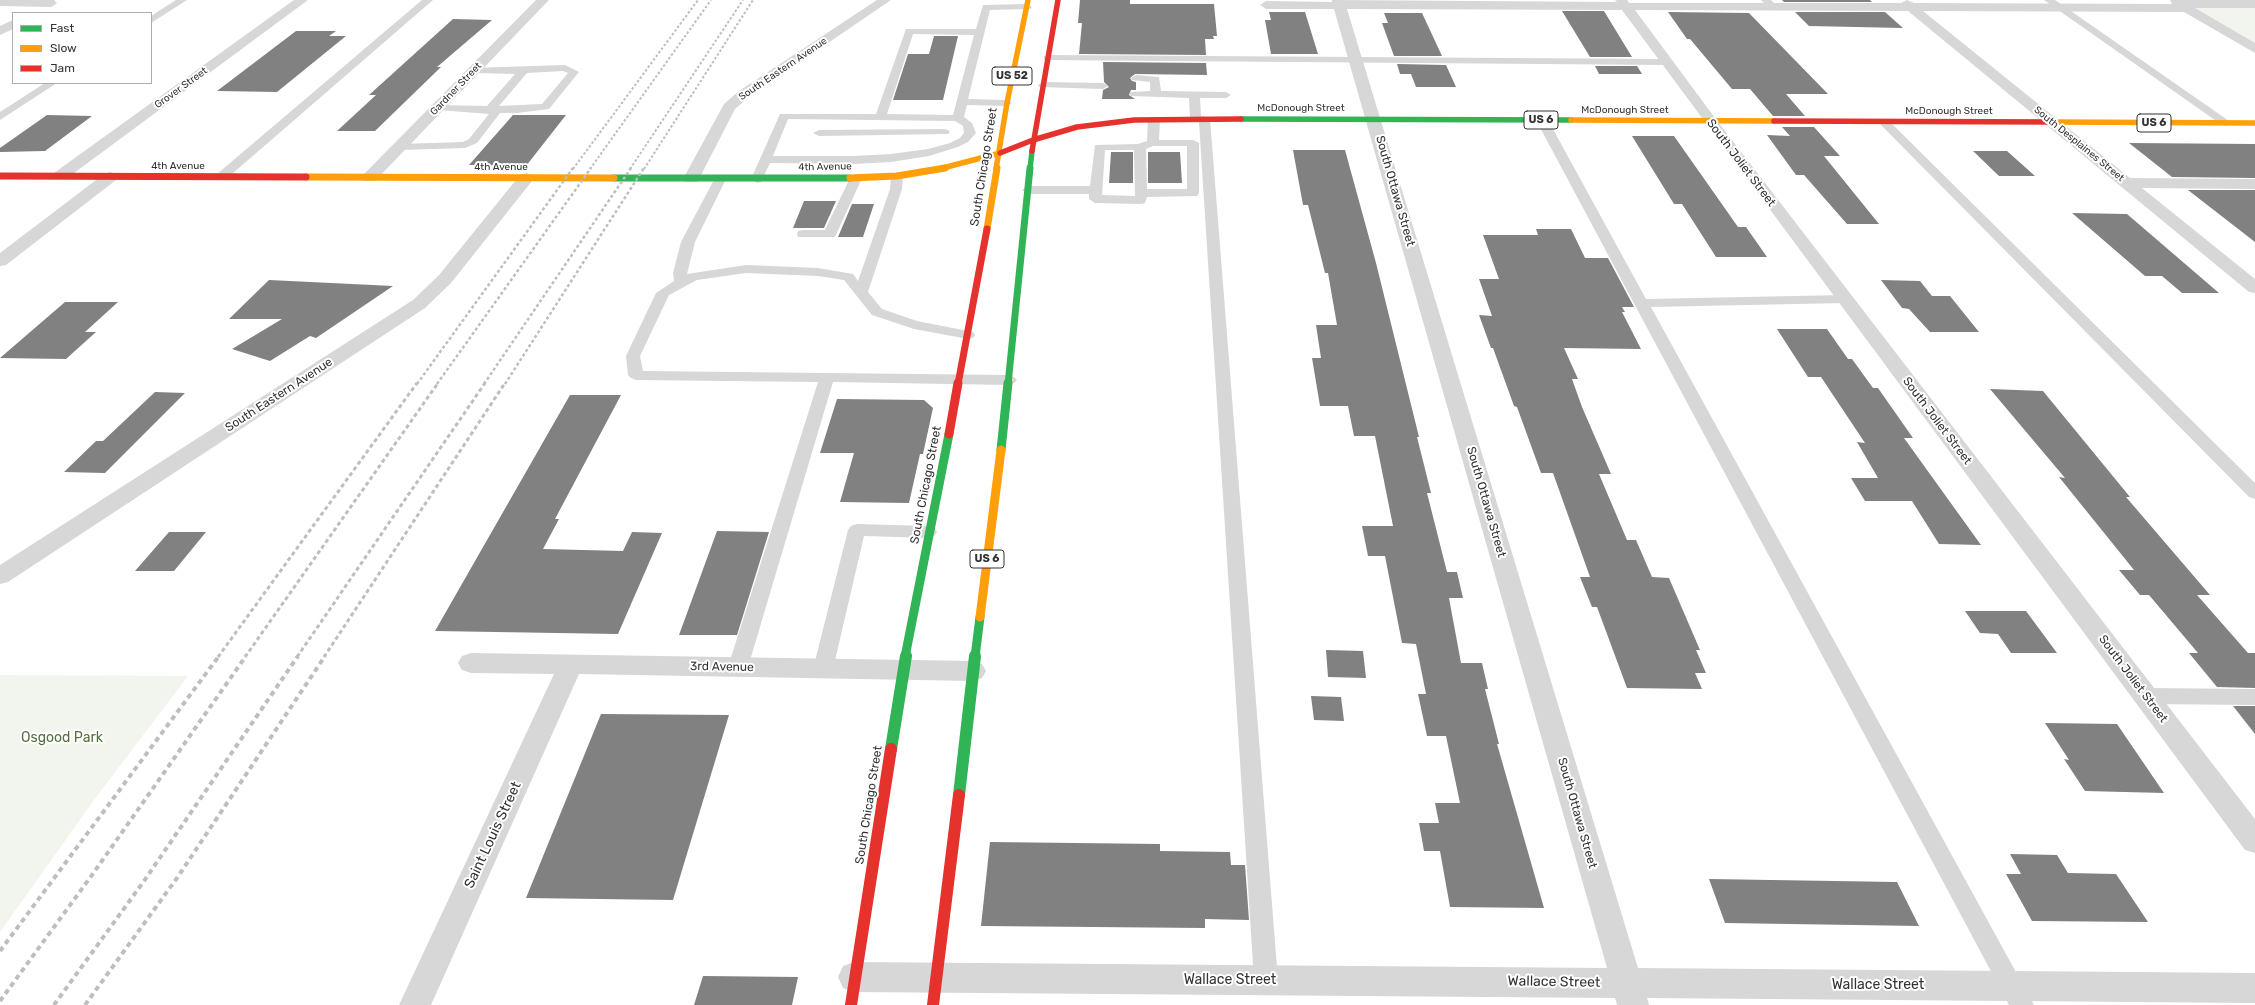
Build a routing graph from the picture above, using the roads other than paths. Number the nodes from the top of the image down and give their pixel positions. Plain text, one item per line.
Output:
1 (182, 0) edge
2 (302, 0) edge
3 (428, 0) edge
4 (543, 0) edge
5 (885, 0) edge
6 (1058, 0) edge
7 (2049, 0) edge
8 (54, 1) edge
9 (0, 2) edge
10 (1339, 3) edge
11 (1483, 3) edge
12 (1623, 3) edge
13 (1770, 3) edge
14 (1027, 4) edge
15 (1907, 4) edge
16 (2180, 4) edge
17 (2255, 4) edge
18 (1266, 5) dead end
19 (2061, 8) junction
20 (35, 12) edge
21 (152, 19) edge
22 (12, 25) edge
23 (0, 31) edge
24 (980, 32) junction
25 (2255, 49) edge
26 (1048, 58) junction
27 (1356, 61) junction
28 (1666, 62) junction
29 (475, 70) junction
30 (514, 70) junction
31 (50, 84) edge
32 (1043, 85) junction
33 (1103, 86) dead end
34 (1156, 90) junction
35 (1194, 95) junction
36 (1226, 95) dead end
37 (962, 102) junction
38 (1007, 103) junction
39 (439, 107) junction
40 (490, 109) junction
41 (825, 116) junction
42 (0, 117) edge
43 (880, 117) junction
44 (954, 118) junction
45 (1200, 119) junction
46 (1154, 120) junction
47 (1374, 120) junction
48 (1542, 120) junction
49 (1710, 121) junction
50 (1884, 122) junction
51 (2052, 123) junction
52 (2226, 123) junction
53 (2255, 123) edge
54 (944, 132) junction
55 (819, 133) junction
56 (1033, 140) junction
57 (1153, 143) junction
58 (400, 147) junction
59 (1140, 147) junction
60 (942, 148) junction
61 (1000, 153) junction
62 (765, 159) junction
63 (806, 159) junction
64 (0, 176) edge
65 (60, 176) junction
66 (897, 176) junction
67 (110, 177) junction
68 (221, 178) junction
69 (370, 178) junction
70 (526, 178) junction
71 (691, 178) junction
72 (856, 178) junction
73 (720, 179) junction
74 (757, 179) junction
75 (1109, 180) dead end
76 (1096, 183) junction
77 (1137, 183) junction
78 (2126, 183) junction
79 (2255, 184) edge
80 (1028, 190) junction
81 (803, 234) dead end
82 (0, 261) edge
83 (681, 283) junction
84 (2255, 288) edge
85 (860, 293) junction
86 (1844, 299) junction
87 (1641, 302) junction
88 (968, 334) junction
89 (827, 378) junction
90 (959, 380) junction
91 (1009, 380) junction
92 (2255, 492) edge
93 (928, 532) junction
94 (0, 576) edge
95 (471, 663) dead end
96 (571, 665) junction
97 (738, 667) junction
98 (822, 669) junction
99 (903, 670) junction
100 (973, 670) junction
101 (2146, 696) junction
102 (2255, 697) edge
103 (2255, 841) edge
104 (1266, 980) junction
105 (2255, 988) edge
106 (852, 991) edge
107 (934, 991) edge
108 (1630, 994) edge
109 (2017, 995) edge
110 (415, 1005) edge

1 - 21 lane
2 - 65 street, Grover Street
3 - 68 lane
4 - 29 street, Gardner Street
5 - 71 street, South Eastern Avenue
6 - 26 main road, US 52
7 - 19 lane
8 - 9 street
8 - 20 street
10 - 11 street
10 - 18 street
10 - 27 street, South Ottawa Street
11 - 12 street
12 - 13 street
12 - 28 street, South Joliet Street
13 - 15 street
14 - 24 lane
14 - 38 main road, South Chicago Street / US 52
15 - 19 street
15 - 51 street, South Desplaines Street
16 - 17 street
16 - 19 street
16 - 25 street
19 - 52 lane
22 - 23 street
24 - 37 lane
24 - 43 lane
26 - 27 lane
26 - 32 main road, US 52
27 - 28 lane
27 - 47 street, South Ottawa Street
28 - 49 street, South Joliet Street
29 - 30 lane
29 - 39 street, Gardner Street
30 - 40 lane
30 - 40 lane
31 - 42 lane
32 - 33 lane
32 - 56 main road, US 52
34 - 34 lane
34 - 35 lane
35 - 36 lane
35 - 45 lane
37 - 38 lane
37 - 44 lane
38 - 61 main road, South Chicago Street / US 52
39 - 40 lane
39 - 58 street, Gardner Street
40 - 58 lane
41 - 43 lane
41 - 55 lane
41 - 62 lane
43 - 44 lane
44 - 54 lane
44 - 60 lane
45 - 46 main road, McDonough Street / US 6
45 - 47 main road, McDonough Street / US 6
45 - 104 lane
46 - 56 main road, McDonough Street / US 6
46 - 57 lane
47 - 48 main road, McDonough Street / US 6
47 - 108 street, South Ottawa Street
48 - 49 main road, McDonough Street / US 6
48 - 87 lane
49 - 50 main road, McDonough Street / US 6
49 - 86 street, South Joliet Street
50 - 51 main road, McDonough Street / US 6
50 - 92 lane
51 - 52 main road, McDonough Street / US 6
51 - 78 street, South Desplaines Street
52 - 53 main road, McDonough Street / US 6
54 - 55 lane
54 - 60 lane
55 - 63 lane
56 - 61 main road, McDonough Street / US 6
56 - 80 main road, US 6
57 - 59 lane
57 - 77 lane
58 - 69 street, Gardner Street
59 - 76 lane
59 - 77 lane
60 - 63 lane
61 - 66 main road, 4th Avenue
61 - 88 main road, South Chicago Street
62 - 63 lane
62 - 74 lane
64 - 65 main road, 4th Avenue
65 - 67 main road, 4th Avenue
66 - 72 main road, 4th Avenue
66 - 85 lane
67 - 68 main road, 4th Avenue
67 - 82 street
68 - 69 main road, 4th Avenue
69 - 70 main road, 4th Avenue
70 - 71 main road, 4th Avenue
70 - 94 street, South Eastern Avenue
71 - 73 main road, 4th Avenue
72 - 74 main road, 4th Avenue
72 - 81 lane
73 - 74 main road, 4th Avenue
73 - 83 lane
75 - 76 lane
76 - 77 lane
76 - 80 lane
78 - 79 street
78 - 84 street, South Desplaines Street
80 - 91 main road, US 6
83 - 85 lane
83 - 89 lane
85 - 88 lane
86 - 87 lane
86 - 101 street, South Joliet Street
87 - 109 lane
88 - 90 main road, South Chicago Street
89 - 90 lane
89 - 97 lane
90 - 91 lane
90 - 93 main road, South Chicago Street
91 - 100 main road, US 6
93 - 98 lane
93 - 99 main road, South Chicago Street
95 - 96 street, 3rd Avenue
96 - 97 street, 3rd Avenue
96 - 110 street, Saint Louis Street
97 - 98 street, 3rd Avenue
98 - 99 street, 3rd Avenue
99 - 100 street, 3rd Avenue
99 - 106 main road, South Chicago Street
100 - 107 main road, US 6
101 - 102 lane
101 - 103 street, South Joliet Street
104 - 107 street, Wallace Street
104 - 108 street, Wallace Street
105 - 109 street, Wallace Street
106 - 107 street, Wallace Street
108 - 109 street, Wallace Street

